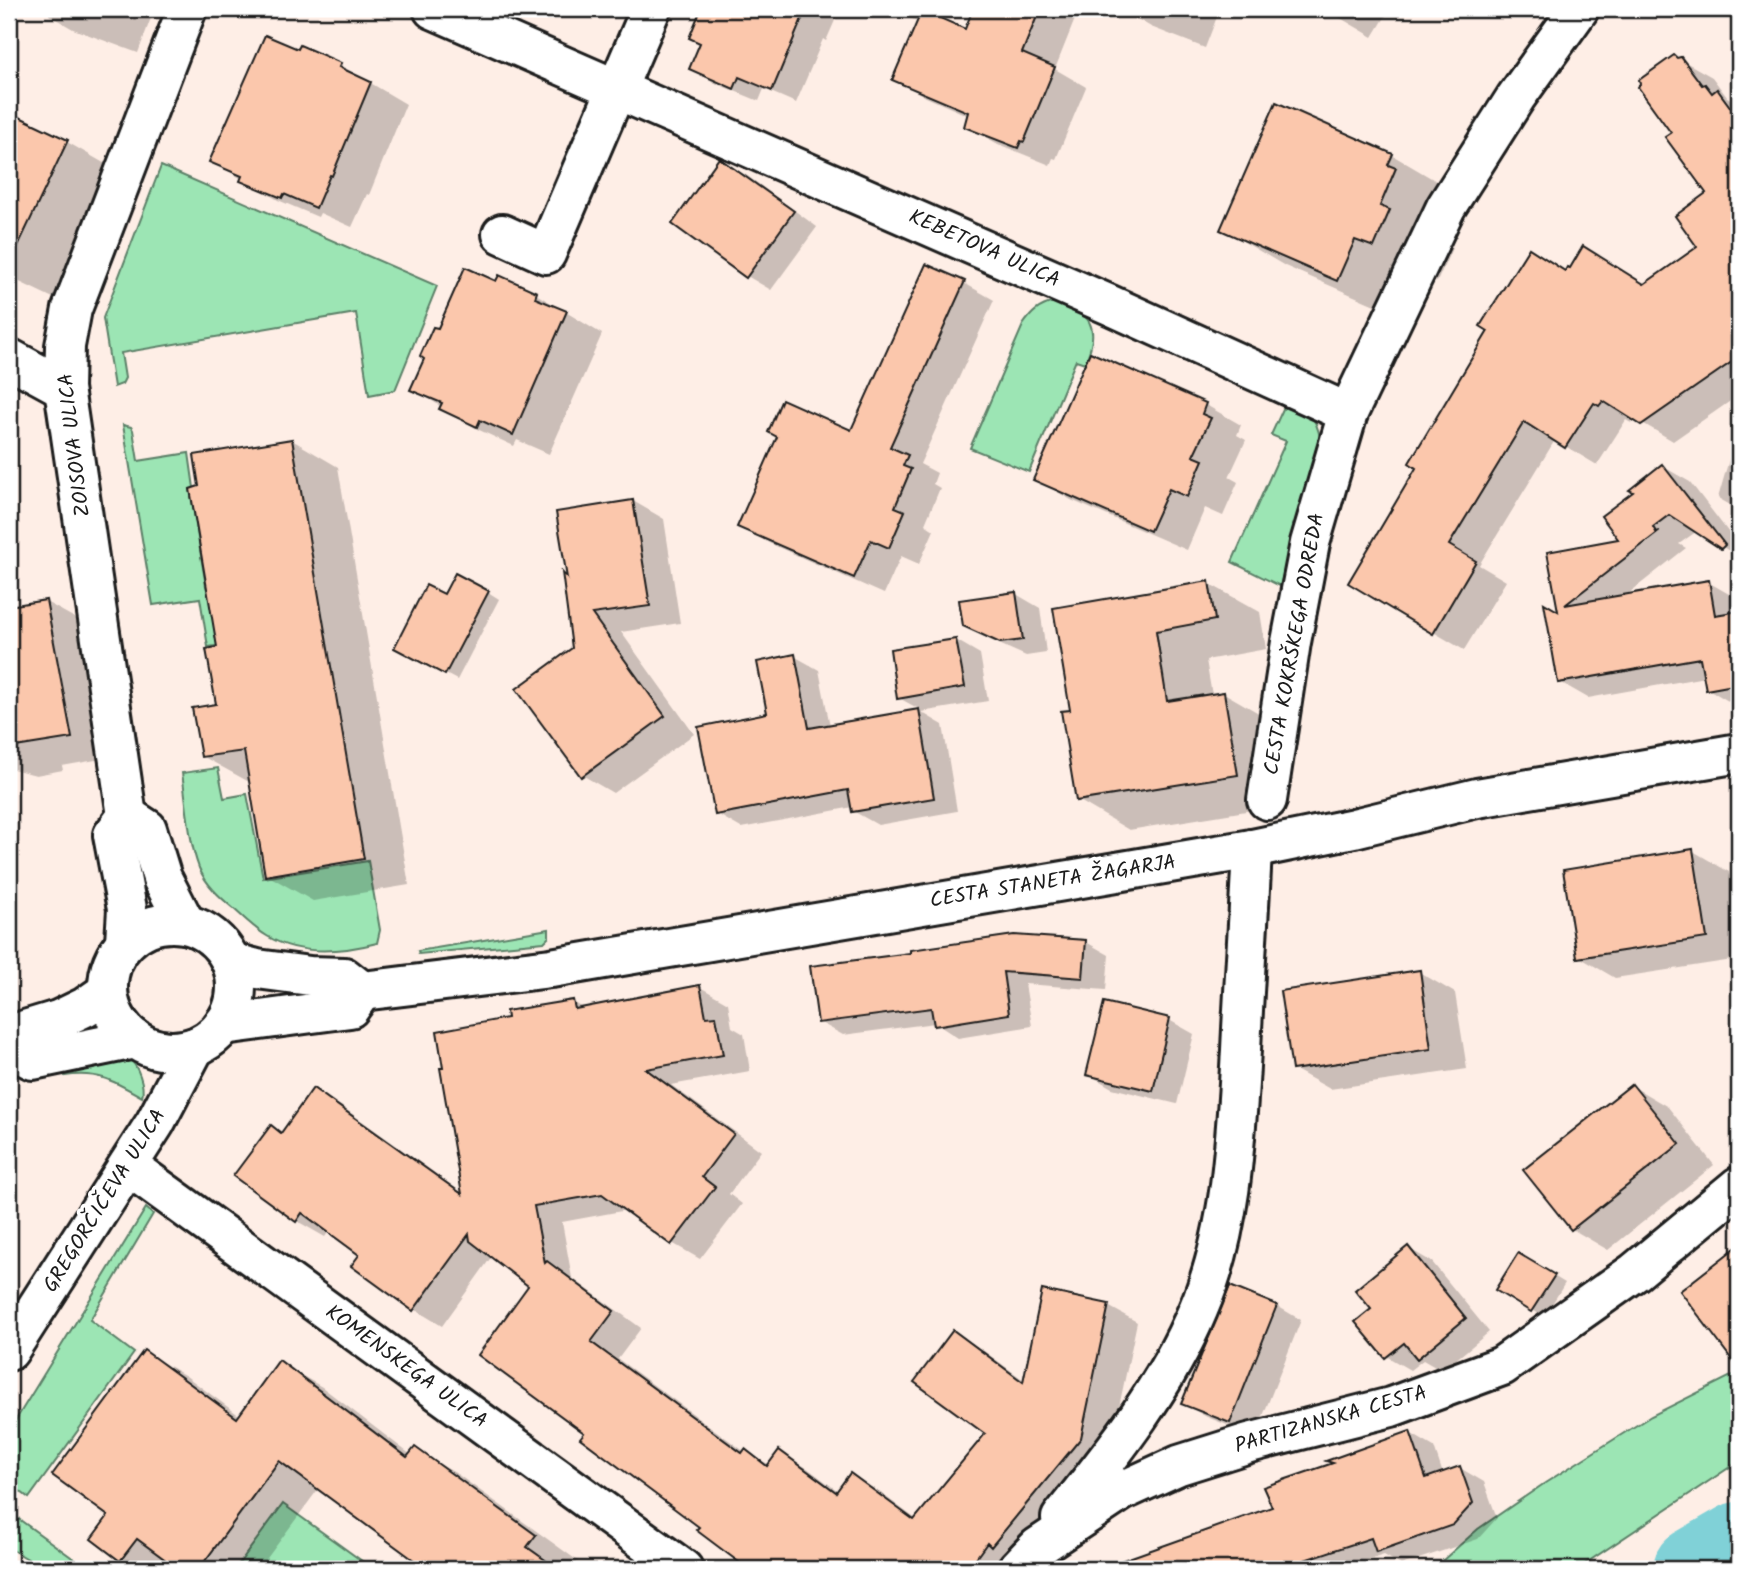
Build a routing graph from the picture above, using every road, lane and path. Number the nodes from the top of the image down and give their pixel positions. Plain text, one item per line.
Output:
1 (187, 9) edge
2 (433, 9) edge
3 (651, 9) edge
4 (1579, 9) edge
5 (618, 90) junction
6 (502, 234) dead end
7 (9, 358) edge
8 (64, 388) junction
9 (1348, 413) junction
10 (1739, 753) edge
11 (1267, 800) dead end
12 (127, 816) junction
13 (1252, 849) junction
14 (185, 923) junction
15 (125, 942) junction
16 (231, 961) junction
17 (108, 991) junction
18 (362, 992) junction
19 (209, 1036) junction
20 (135, 1039) junction
21 (9, 1048) edge
22 (128, 1166) junction
23 (1739, 1186) edge
24 (9, 1352) edge
25 (1027, 1558) edge
26 (683, 1569) edge

1 - 8 street, ZOISOVA ULICA
2 - 5 street, KEBETOVA ULICA
3 - 5 street
4 - 9 street, CESTA KOKRŠKEGA ODREDA
5 - 6 street
5 - 9 street, KEBETOVA ULICA
7 - 8 street
8 - 12 street, ZOISOVA ULICA
9 - 11 street, CESTA KOKRŠKEGA ODREDA
10 - 13 street, CESTA STANETA ŽAGARJA
12 - 14 street
12 - 15 street, ZOISOVA ULICA
13 - 18 street, CESTA STANETA ŽAGARJA
13 - 25 street
14 - 15 street
14 - 16 street
15 - 17 street
16 - 18 street
16 - 19 street
17 - 20 street
17 - 21 street
18 - 19 street, CESTA STANETA ŽAGARJA
19 - 20 street
19 - 22 street, GREGORČIČEVA ULICA
20 - 21 street
22 - 24 street, GREGORČIČEVA ULICA
22 - 26 street, KOMENSKEGA ULICA
23 - 25 street, PARTIZANSKA CESTA

